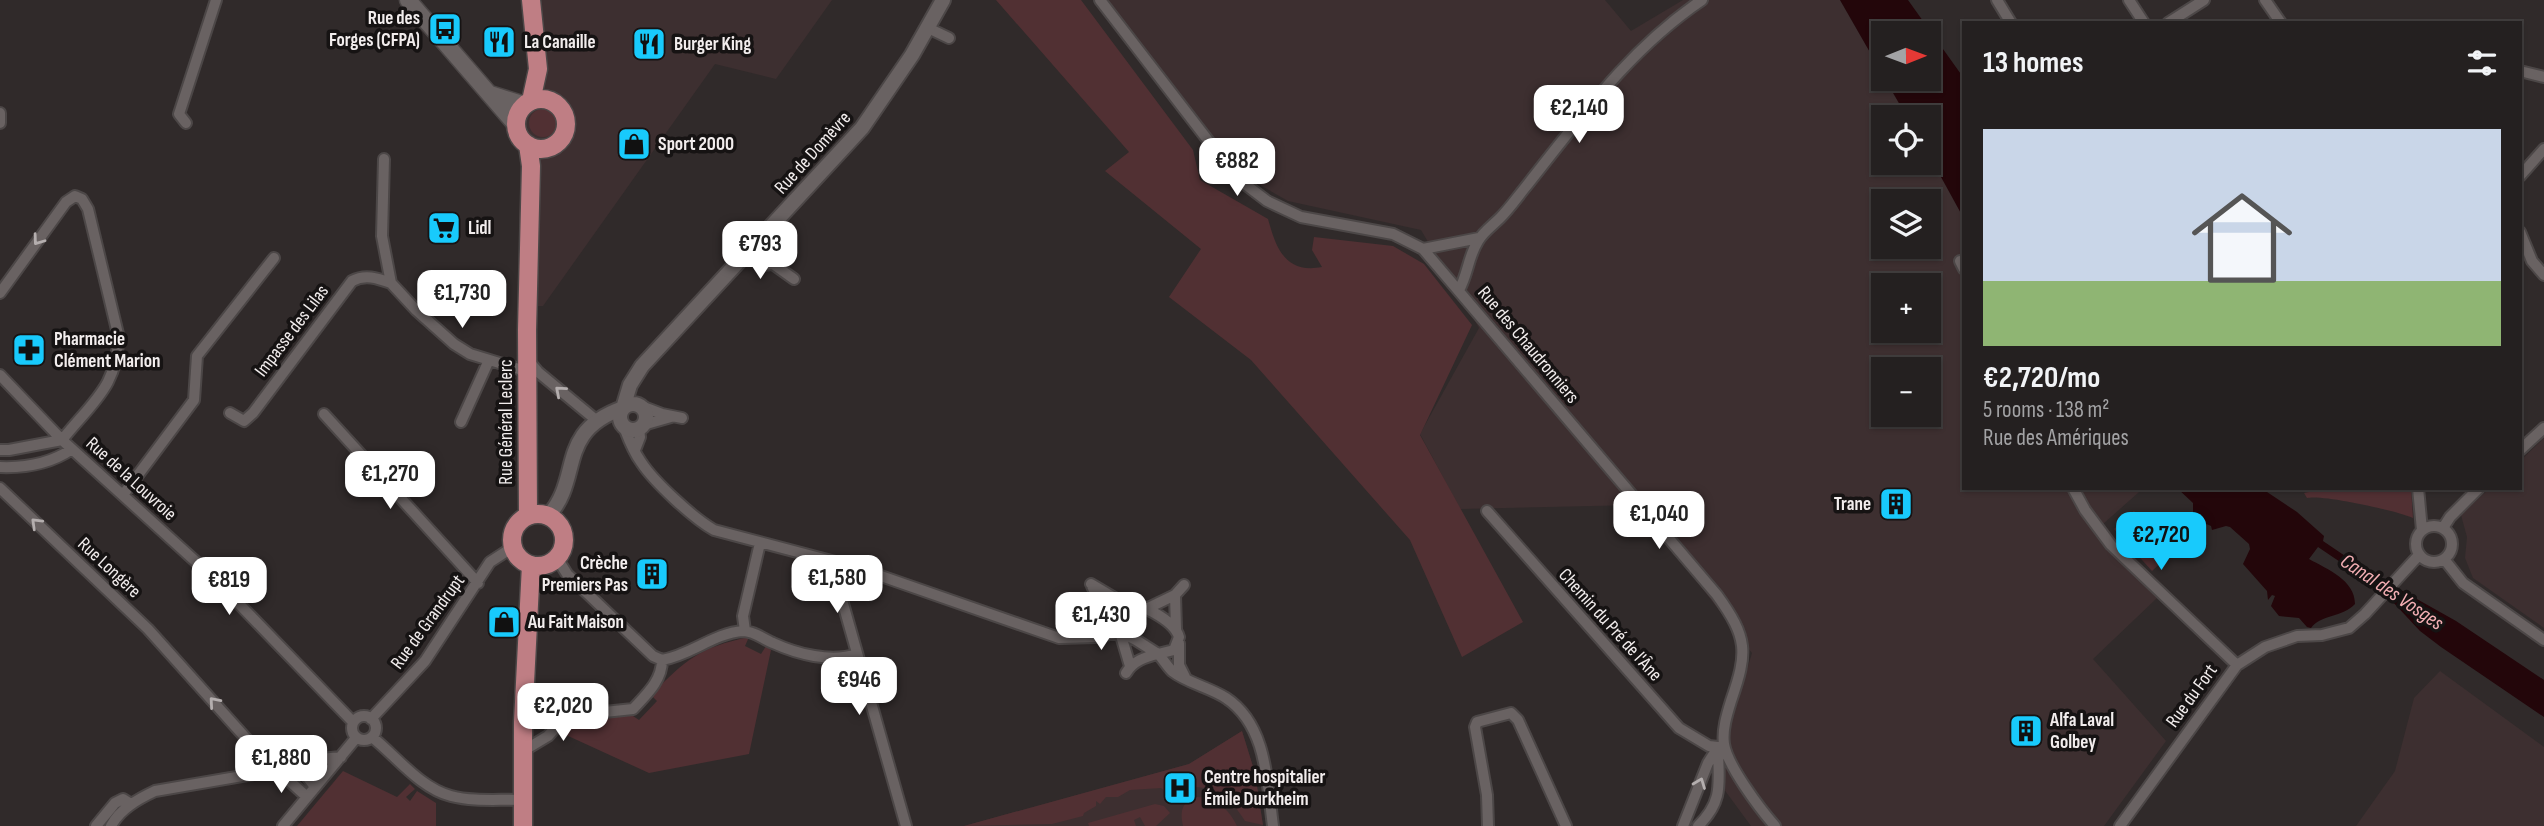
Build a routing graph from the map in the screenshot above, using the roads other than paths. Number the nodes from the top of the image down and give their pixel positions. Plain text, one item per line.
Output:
1 (216, 0) edge
2 (408, 0) edge
3 (531, 0) edge
4 (943, 0) edge
5 (1100, 0) edge
6 (1702, 0) edge
7 (1997, 0) edge
8 (2129, 0) edge
9 (2204, 0) edge
10 (2265, 0) edge
11 (2010, 21) edge
12 (2143, 21) edge
13 (2171, 21) edge
14 (2280, 21) edge
15 (928, 28) junction
16 (949, 38) dead end
17 (537, 46) junction
18 (2522, 72) edge
19 (2544, 77) edge
20 (490, 94) junction
21 (528, 103) junction
22 (558, 105) junction
23 (0, 113) edge
24 (0, 123) edge
25 (186, 123) dead end
26 (516, 125) junction
27 (528, 145) junction
28 (551, 146) junction
29 (2544, 149) edge
30 (384, 159) dead end
31 (2522, 174) edge
32 (529, 203) junction
33 (2522, 237) edge
34 (1479, 239) junction
35 (1423, 249) junction
36 (748, 253) junction
37 (274, 258) dead end
38 (2544, 275) edge
39 (794, 279) dead end
40 (391, 283) junction
41 (1459, 290) junction
42 (0, 293) edge
43 (488, 360) junction
44 (527, 367) junction
45 (0, 375) edge
46 (634, 378) junction
47 (641, 406) junction
48 (623, 408) junction
49 (230, 414) dead end
50 (324, 414) dead end
51 (461, 422) dead end
52 (596, 423) junction
53 (635, 427) junction
54 (2544, 428) edge
55 (62, 440) junction
56 (2522, 448) edge
57 (72, 449) junction
58 (0, 450) edge
59 (0, 467) edge
60 (0, 488) edge
61 (2074, 490) edge
62 (2418, 490) edge
63 (2477, 490) edge
64 (123, 495) junction
65 (1487, 511) dead end
66 (528, 515) junction
67 (548, 516) junction
68 (2443, 528) junction
69 (2422, 530) junction
70 (760, 543) junction
71 (513, 547) junction
72 (2419, 555) junction
73 (556, 558) junction
74 (2444, 559) junction
75 (826, 560) junction
76 (531, 565) junction
77 (858, 568) junction
78 (478, 583) junction
79 (1184, 585) dead end
80 (1175, 594) junction
81 (842, 600) junction
82 (1118, 600) junction
83 (1146, 609) junction
84 (1104, 612) junction
85 (1176, 629) junction
86 (745, 631) junction
87 (1120, 632) junction
88 (1080, 637) junction
89 (2544, 640) edge
90 (1179, 642) junction
91 (857, 654) junction
92 (1158, 654) junction
93 (662, 660) junction
94 (2236, 665) junction
95 (1185, 677) junction
96 (371, 719) junction
97 (353, 722) junction
98 (356, 737) junction
99 (372, 737) junction
100 (1721, 747) junction
101 (523, 751) junction
102 (341, 757) junction
103 (295, 765) junction
104 (277, 770) junction
105 (315, 787) junction
106 (307, 797) junction
107 (523, 800) junction
108 (131, 804) junction
109 (96, 826) edge
110 (111, 826) edge
111 (283, 826) edge
112 (523, 826) edge
113 (906, 826) edge
114 (1273, 826) edge
115 (1488, 826) edge
116 (1566, 826) edge
117 (1683, 826) edge
118 (1698, 826) edge
119 (1775, 826) edge
120 (2120, 826) edge

1 - 25 street
2 - 20 main road
3 - 17 main road
4 - 15 street, Rue de Domèvre
5 - 35 street, Rue des Chaudronniers
6 - 34 street
7 - 11 street
8 - 12 street
9 - 13 street
10 - 14 street
15 - 16 street
15 - 36 street, Rue de Domèvre
17 - 21 main road
17 - 22 main road
18 - 19 street
20 - 21 main road
20 - 26 main road
21 - 22 main road
21 - 26 main road
22 - 28 main road
23 - 24 street
26 - 27 main road
27 - 28 main road
27 - 32 main road, Rue Général Leclerc
28 - 32 main road, Rue Général Leclerc
29 - 31 street
30 - 40 street
32 - 44 main road, Rue Général Leclerc
33 - 38 street
34 - 35 street
34 - 41 street
35 - 41 street, Rue des Chaudronniers
36 - 39 street
36 - 46 street, Rue de Domèvre
37 - 64 street
40 - 43 street
40 - 49 street, Impasse des Lilas
41 - 100 street, Rue des Chaudronniers
55 -> 42 street, Rue de la Louvroie
43 - 44 street
43 - 51 street
52 -> 44 street
44 - 66 main road, Rue Général Leclerc
45 - 55 street, Rue de la Louvroie
46 - 47 street
46 - 48 street, Rue de Domèvre
47 - 48 street
47 - 53 street
47 - 53 street
48 - 52 street
48 - 53 street
50 - 78 street
52 - 53 street
52 - 67 street
53 - 70 street
54 - 56 street
55 - 57 street, Rue de la Louvroie
55 - 58 street
57 - 59 street
57 - 64 street, Rue de la Louvroie
104 -> 60 street, Rue Longère
61 - 94 street
62 - 69 street
63 - 68 street
64 - 97 street, Rue de la Louvroie
65 - 100 street, Chemin du Pré de l'Âne
66 - 67 main road
66 - 71 main road
67 - 73 main road
68 - 69 street
68 - 74 street
69 - 72 street
70 - 75 street
70 - 86 street
71 - 76 main road
71 - 78 street, Rue de Grandrupt
72 - 74 street
72 - 94 street, Rue du Fort
73 - 76 main road
73 - 93 street
74 - 89 street
75 - 77 street
75 - 81 street
76 - 101 main road
77 - 81 street
77 - 88 street
78 - 96 street, Rue de Grandrupt
79 - 80 street
80 - 83 street
80 - 85 street
81 - 91 street
82 - 83 street
82 - 84 street
82 - 84 street
83 - 85 street
84 - 87 street
84 - 88 street
85 - 90 street
86 - 91 street
86 - 93 street
87 - 88 street
87 - 92 street
87 - 92 street
90 - 92 street
90 - 95 street
91 - 113 street
92 - 95 street
93 - 101 street
94 - 120 street, Rue du Fort
95 - 114 street
96 - 97 street
96 - 99 street
97 - 98 street
98 - 99 street
98 - 102 street
99 - 107 street
117 -> 100 street
100 - 118 street
100 - 119 street
101 - 107 main road
102 - 103 street
102 - 105 street
103 - 104 street
103 - 105 street
104 - 106 street, Rue Longère
104 - 108 street
105 - 106 street
106 - 111 street
107 - 112 main road
108 - 109 street
108 - 110 street
115 - 116 street

